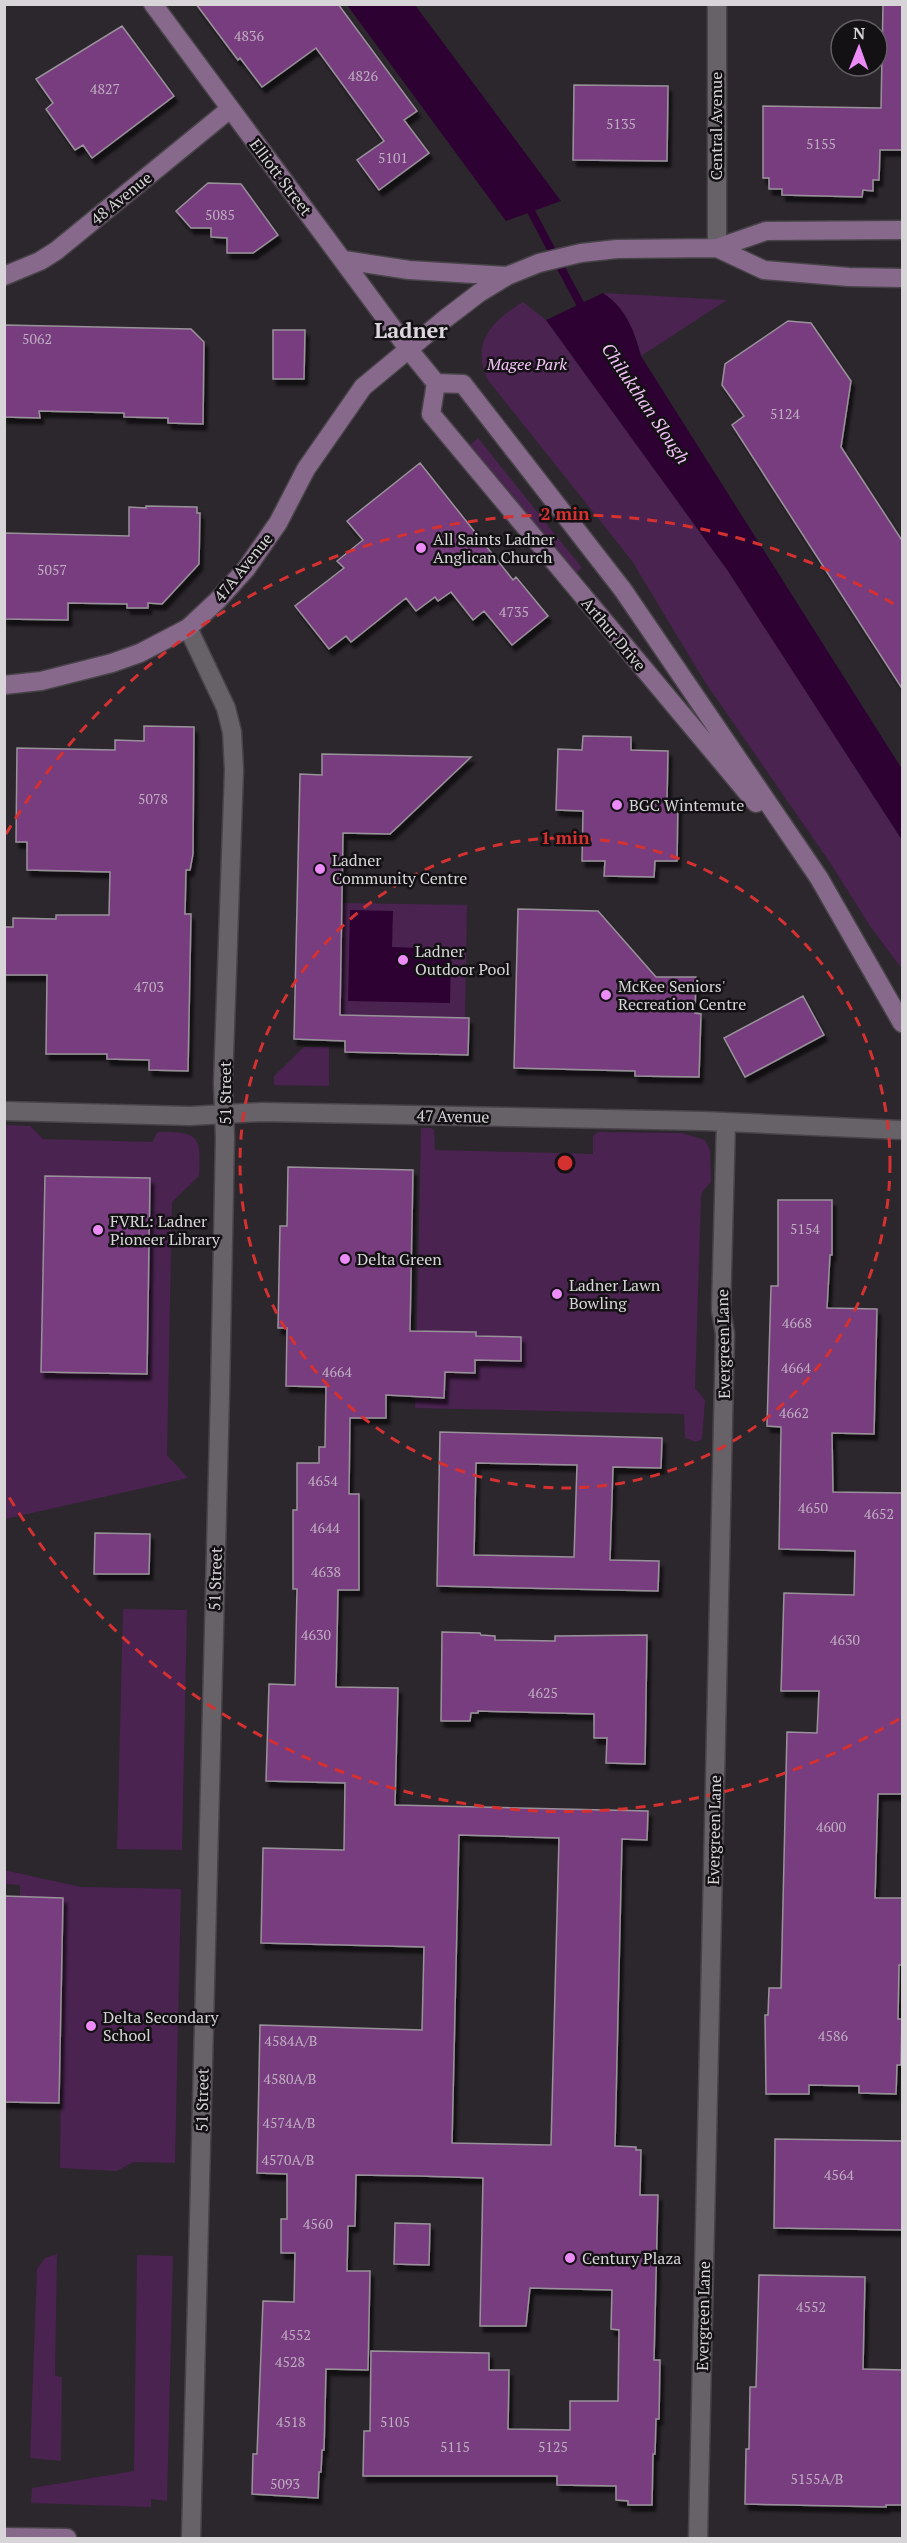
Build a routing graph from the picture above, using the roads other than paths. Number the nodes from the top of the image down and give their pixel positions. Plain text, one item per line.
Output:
1 (153, 4) edge
2 (717, 4) edge
3 (230, 109) junction
4 (903, 231) edge
5 (717, 248) junction
6 (344, 260) junction
7 (4, 276) edge
8 (507, 276) junction
9 (903, 278) edge
10 (409, 350) junction
11 (436, 383) junction
12 (188, 628) junction
13 (4, 685) edge
14 (819, 878) junction
15 (903, 1023) edge
16 (4, 1112) edge
17 (224, 1113) junction
18 (726, 1122) junction
19 (903, 1130) edge
20 (4, 2537) edge
21 (67, 2538) edge
22 (191, 2538) edge
23 (698, 2538) edge

1 - 3 main road, Elliott Street
2 - 5 street, Central Avenue
3 - 6 main road, Elliott Street
3 - 7 main road, 48 Avenue
4 - 5 main road
5 - 8 main road
5 - 9 main road
6 - 8 main road
6 - 10 main road, Elliott Street
8 - 10 main road, 47A Avenue
10 - 11 main road
10 - 12 main road, 47A Avenue
11 - 14 main road, Arthur Drive
11 - 14 main road, Arthur Drive
12 - 13 main road, 47A Avenue
12 - 17 street, 51 Street
14 - 15 main road, Arthur Drive
16 - 17 street, 47 Avenue
17 - 18 street, 47 Avenue
17 - 22 street, 51 Street
18 - 19 street, 47 Avenue
18 - 23 street, Evergreen Lane
20 - 21 main road

